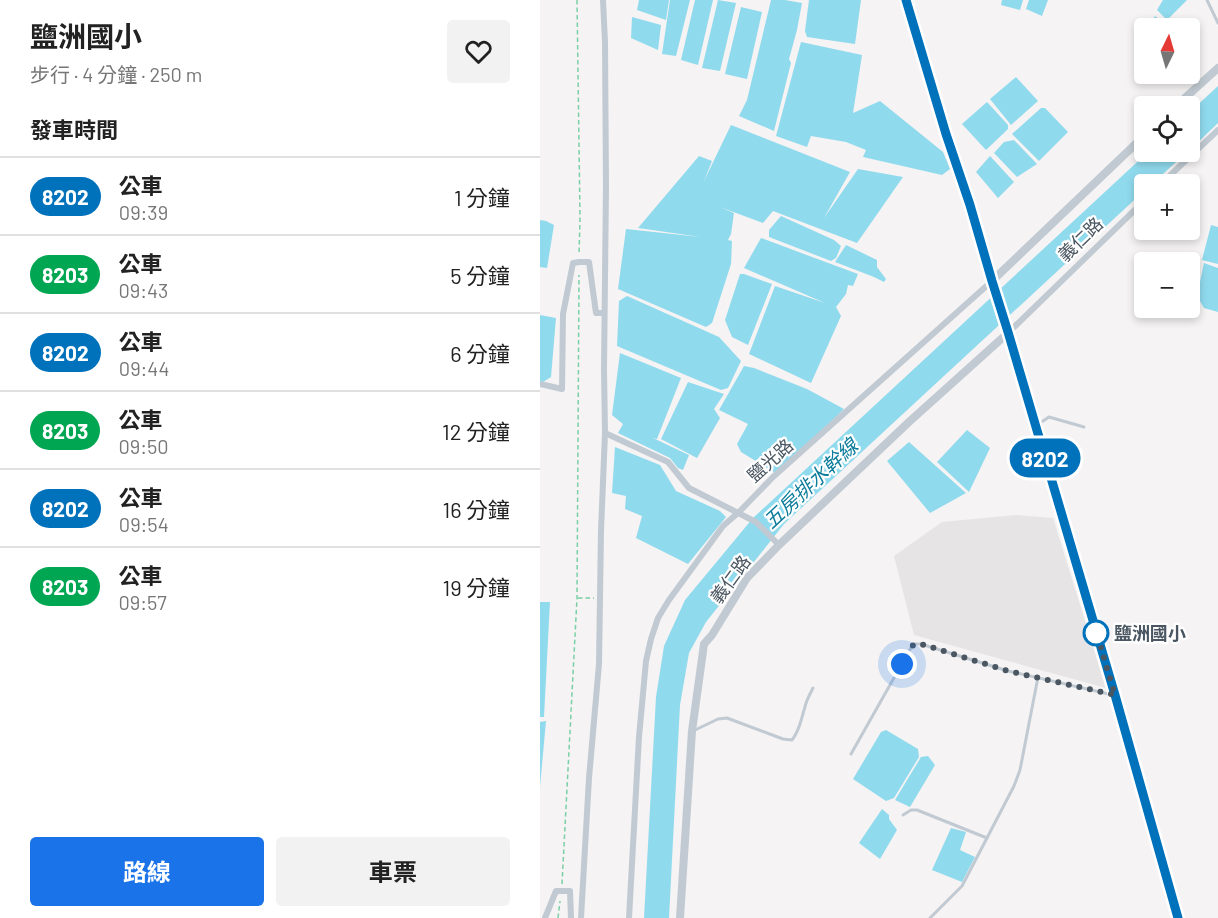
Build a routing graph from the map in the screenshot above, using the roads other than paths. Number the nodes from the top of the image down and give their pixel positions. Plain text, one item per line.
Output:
1 (603, 0) edge
2 (906, 0) edge
3 (1207, 0) edge
4 (1218, 23) edge
5 (1218, 68) edge
6 (1187, 96) edge
7 (1218, 130) edge
8 (1134, 146) edge
9 (1172, 174) edge
10 (1134, 211) edge
11 (992, 281) junction
12 (995, 292) joint
13 (604, 313) junction
14 (1008, 332) junction
15 (540, 384) edge
16 (1035, 426) junction
17 (1084, 427) dead end
18 (605, 433) junction
19 (739, 512) junction
20 (776, 543) junction
21 (1038, 677) junction
22 (813, 688) dead end
23 (1115, 695) junction
24 (692, 731) junction
25 (851, 754) dead end
26 (903, 815) dead end
27 (987, 838) junction
28 (545, 918) edge
29 (571, 918) edge
30 (581, 918) edge
31 (629, 918) edge
32 (680, 918) edge
33 (930, 918) edge
34 (1178, 918) edge

1 - 13 street
2 - 11 street
3 - 4 lane
5 - 6 street
7 - 9 street
8 - 11 street, 鹽光路
10 - 14 street, 義仁路
11 - 12 street
11 - 19 street, 鹽光路
12 - 14 street
13 - 15 street
13 - 18 street
14 - 16 street
14 - 20 street, 義仁路
16 - 17 lane
16 - 23 street
18 - 19 street
18 - 30 street
19 - 20 street
19 - 31 street, 鹽光路
20 - 24 street, 義仁路
21 - 23 lane
21 - 25 lane
21 - 27 lane
22 - 24 lane
23 - 34 street
24 - 32 street, 義仁路
26 - 27 lane
27 - 33 lane
28 - 29 street

